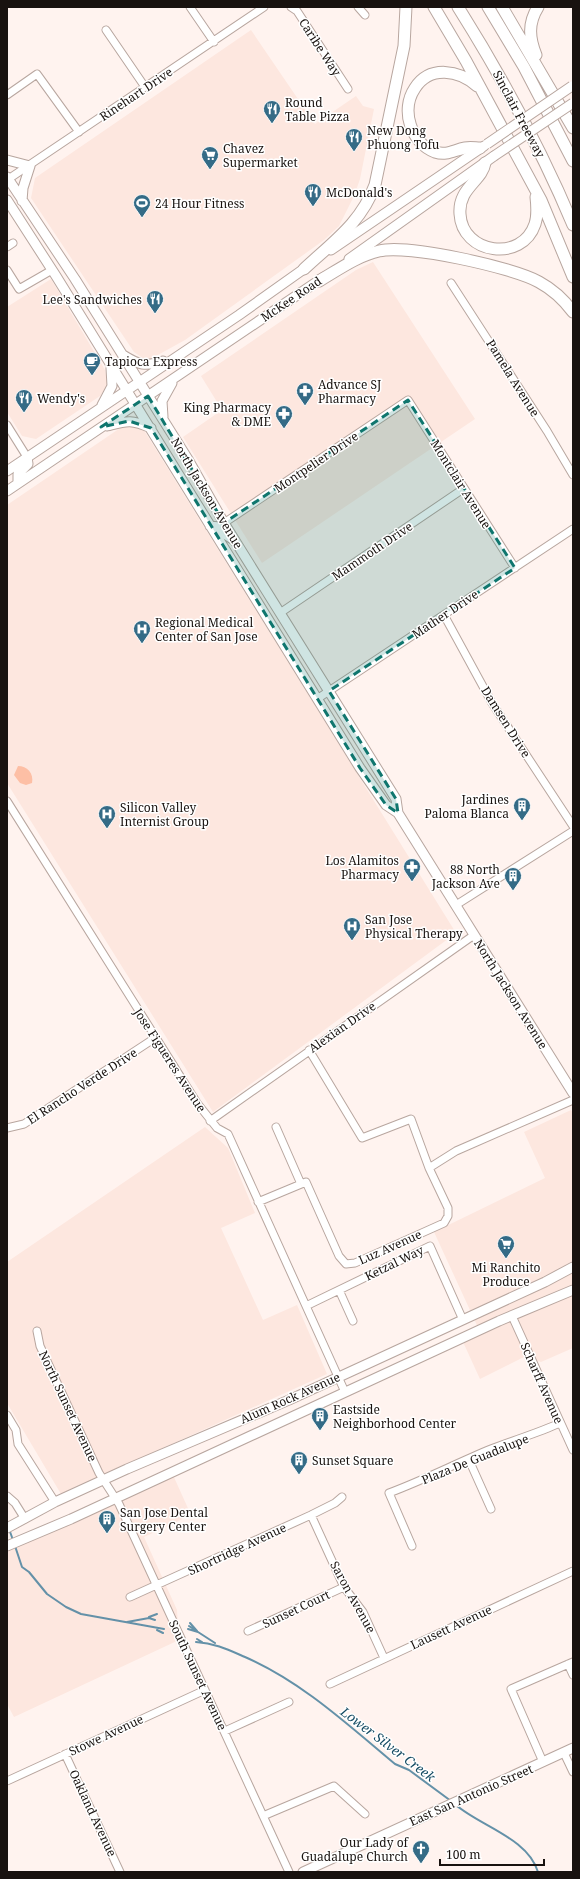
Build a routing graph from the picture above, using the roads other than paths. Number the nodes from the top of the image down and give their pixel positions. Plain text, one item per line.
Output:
1 (190, 7) edge
2 (264, 7) edge
3 (290, 7) edge
4 (358, 7) edge
5 (406, 7) edge
6 (434, 7) edge
7 (458, 7) edge
8 (488, 7) edge
9 (502, 7) edge
10 (538, 7) edge
11 (365, 16) dead end
12 (106, 30) dead end
13 (214, 42) junction
14 (549, 85) junction
15 (573, 86) edge
16 (145, 87) junction
17 (348, 89) dead end
18 (7, 95) edge
19 (573, 103) edge
20 (494, 111) junction
21 (573, 128) edge
22 (79, 132) junction
23 (484, 146) junction
24 (7, 160) edge
25 (490, 160) junction
26 (573, 161) edge
27 (30, 166) junction
28 (7, 179) edge
29 (535, 192) junction
30 (7, 200) edge
31 (22, 201) junction
32 (573, 225) edge
33 (304, 269) junction
34 (7, 270) edge
35 (52, 270) junction
36 (573, 278) edge
37 (319, 280) junction
38 (452, 283) dead end
39 (573, 312) edge
40 (121, 354) junction
41 (174, 358) junction
42 (110, 363) junction
43 (180, 374) junction
44 (138, 381) junction
45 (126, 390) junction
46 (148, 396) junction
47 (408, 400) joint
48 (136, 404) junction
49 (102, 407) junction
50 (163, 421) junction
51 (7, 425) edge
52 (101, 427) junction
53 (151, 428) junction
54 (27, 456) junction
55 (7, 471) edge
56 (573, 475) edge
57 (18, 483) junction
58 (463, 489) junction
59 (7, 491) edge
60 (224, 523) junction
61 (210, 526) junction
62 (573, 529) edge
63 (235, 540) junction
64 (514, 568) junction
65 (280, 613) junction
66 (444, 615) junction
67 (329, 691) junction
68 (317, 699) junction
69 (7, 801) edge
70 (398, 813) junction
71 (573, 826) edge
72 (573, 831) edge
73 (456, 905) junction
74 (474, 935) junction
75 (155, 1038) junction
76 (309, 1050) junction
77 (573, 1093) edge
78 (573, 1100) edge
79 (210, 1121) junction
80 (276, 1127) dead end
81 (7, 1128) edge
82 (429, 1168) junction
83 (301, 1184) junction
84 (258, 1202) junction
85 (573, 1267) edge
86 (339, 1290) junction
87 (573, 1290) edge
88 (306, 1306) junction
89 (512, 1316) junction
90 (463, 1320) junction
91 (354, 1321) dead end
92 (37, 1331) dead end
93 (339, 1377) junction
94 (345, 1392) junction
95 (7, 1417) edge
96 (560, 1423) junction
97 (573, 1450) edge
98 (469, 1460) junction
99 (103, 1480) junction
100 (7, 1496) edge
101 (342, 1497) dead end
102 (114, 1498) junction
103 (55, 1502) junction
104 (491, 1509) dead end
105 (311, 1515) junction
106 (21, 1521) junction
107 (7, 1528) edge
108 (8, 1546) edge
109 (412, 1546) dead end
110 (573, 1572) edge
111 (158, 1586) junction
112 (344, 1587) junction
113 (130, 1597) dead end
114 (248, 1631) dead end
115 (384, 1658) junction
116 (571, 1663) edge
117 (573, 1675) edge
118 (330, 1684) dead end
119 (205, 1690) junction
120 (289, 1702) dead end
121 (225, 1731) junction
122 (573, 1748) edge
123 (564, 1753) junction
124 (66, 1754) junction
125 (543, 1762) junction
126 (573, 1772) edge
127 (7, 1781) edge
128 (365, 1814) dead end
129 (263, 1816) junction
130 (120, 1872) edge
131 (289, 1872) edge
132 (303, 1872) edge

1 - 13 street
2 - 13 street, Rinehart Drive
3 - 17 street, Caribe Way
4 - 11 street
5 - 33 highway
6 - 20 highway
7 - 32 highway, Sinclair Freeway
8 - 26 highway
9 - 14 highway
10 - 14 highway
12 - 16 street
13 - 16 street, Rinehart Drive
14 - 21 highway
15 - 23 main road, McKee Road, bridge
16 - 22 street, Rinehart Drive
18 - 22 street
19 - 25 main road, McKee Road, bridge
20 - 23 highway
20 - 29 highway
22 - 27 street, Rinehart Drive
23 - 33 main road, McKee Road
24 - 27 main road
25 - 29 highway
25 - 37 main road, McKee Road
27 - 28 street, Rinehart Drive
27 - 31 main road
28 - 31 main road, North Jackson Avenue
29 - 36 highway
30 - 35 main road, North Jackson Avenue
31 - 40 main road, North Jackson Avenue
33 - 41 main road, McKee Road
34 - 35 street
35 - 42 main road, North Jackson Avenue
37 - 39 highway
37 - 43 main road, McKee Road
38 - 56 street, Pamela Avenue
40 - 41 main road
40 - 44 main road, North Jackson Avenue
41 - 44 main road, McKee Road
42 - 45 main road, North Jackson Avenue
42 - 49 main road
43 - 46 main road, McKee Road
43 - 50 main road
44 - 45 main road, McKee Road
44 - 46 main road, North Jackson Avenue
45 - 48 main road, North Jackson Avenue
45 - 49 main road, McKee Road
46 - 48 main road, McKee Road
46 - 50 main road, North Jackson Avenue
47 - 58 street, Montclair Avenue
47 - 60 street, Montpelier Drive
48 - 52 main road, McKee Road
48 - 53 main road, North Jackson Avenue
49 - 54 main road, McKee Road
50 - 60 main road, North Jackson Avenue
51 - 54 street
52 - 53 main road
52 - 57 main road, McKee Road
53 - 61 main road, North Jackson Avenue
54 - 55 main road, McKee Road
54 - 57 main road
57 - 59 main road, McKee Road
58 - 64 street, Montclair Avenue
58 - 65 street, Mammoth Drive
60 - 63 main road, North Jackson Avenue
61 - 63 main road
61 - 68 main road, North Jackson Avenue
62 - 64 street, Mather Drive
63 - 65 main road, North Jackson Avenue
64 - 66 street, Mather Drive
65 - 67 main road, North Jackson Avenue
66 - 67 street, Mather Drive
66 - 71 street, Damsen Drive
67 - 68 street, Mather Drive
67 - 70 main road, North Jackson Avenue
68 - 70 main road, North Jackson Avenue
69 - 75 street, Jose Figueres Avenue
70 - 73 main road, North Jackson Avenue
72 - 73 street
73 - 74 main road, North Jackson Avenue
74 - 76 street, Alexian Drive
74 - 77 main road, North Jackson Avenue
75 - 79 street, Jose Figueres Avenue
75 - 81 street, El Rancho Verde Drive
76 - 79 street, Alexian Drive
76 - 82 street, Luz Avenue
78 - 82 street
79 - 84 street, Jose Figueres Avenue
80 - 83 street, Luz Avenue
82 - 83 street, Luz Avenue
83 - 84 street
84 - 88 street, Jose Figueres Avenue
85 - 90 main road, Alum Rock Avenue
86 - 88 street, Ketzal Way
86 - 90 street, Ketzal Way
86 - 91 street
87 - 89 main road, Alum Rock Avenue
88 - 93 street, Jose Figueres Avenue
89 - 94 main road, Alum Rock Avenue
89 - 96 street, Scharff Avenue
90 - 93 main road, Alum Rock Avenue
92 - 99 street, North Sunset Avenue
93 - 94 street, Jose Figueres Avenue
93 - 99 main road, Alum Rock Avenue
94 - 102 main road, Alum Rock Avenue
95 - 103 street
96 - 97 street, Scharff Avenue
96 - 98 street, Plaza De Guadalupe
98 - 104 street
98 - 109 street, Plaza De Guadalupe
99 - 102 street, South Sunset Avenue
99 - 103 main road, Alum Rock Avenue
100 - 106 street
101 - 105 street, Shortridge Avenue
102 - 108 main road, Alum Rock Avenue
102 - 111 street, South Sunset Avenue
103 - 106 main road, Alum Rock Avenue
105 - 111 street, Shortridge Avenue
105 - 112 street, Saron Avenue
106 - 107 main road, Alum Rock Avenue
110 - 115 street, Lausett Avenue
111 - 113 street, Shortridge Avenue
111 - 119 street, South Sunset Avenue
112 - 114 street, Sunset Court
112 - 115 street, Saron Avenue
115 - 118 street, Lausett Avenue
116 - 117 street
116 - 125 street
119 - 121 street, South Sunset Avenue
119 - 124 street, Stowe Avenue
120 - 121 street
121 - 129 street, South Sunset Avenue
122 - 123 main road, East San Antonio Street
123 - 125 main road, East San Antonio Street
123 - 126 street
124 - 127 street, Stowe Avenue
124 - 130 street, Oakland Avenue
125 - 132 main road, East San Antonio Street
128 - 129 street
129 - 131 street, South Sunset Avenue

